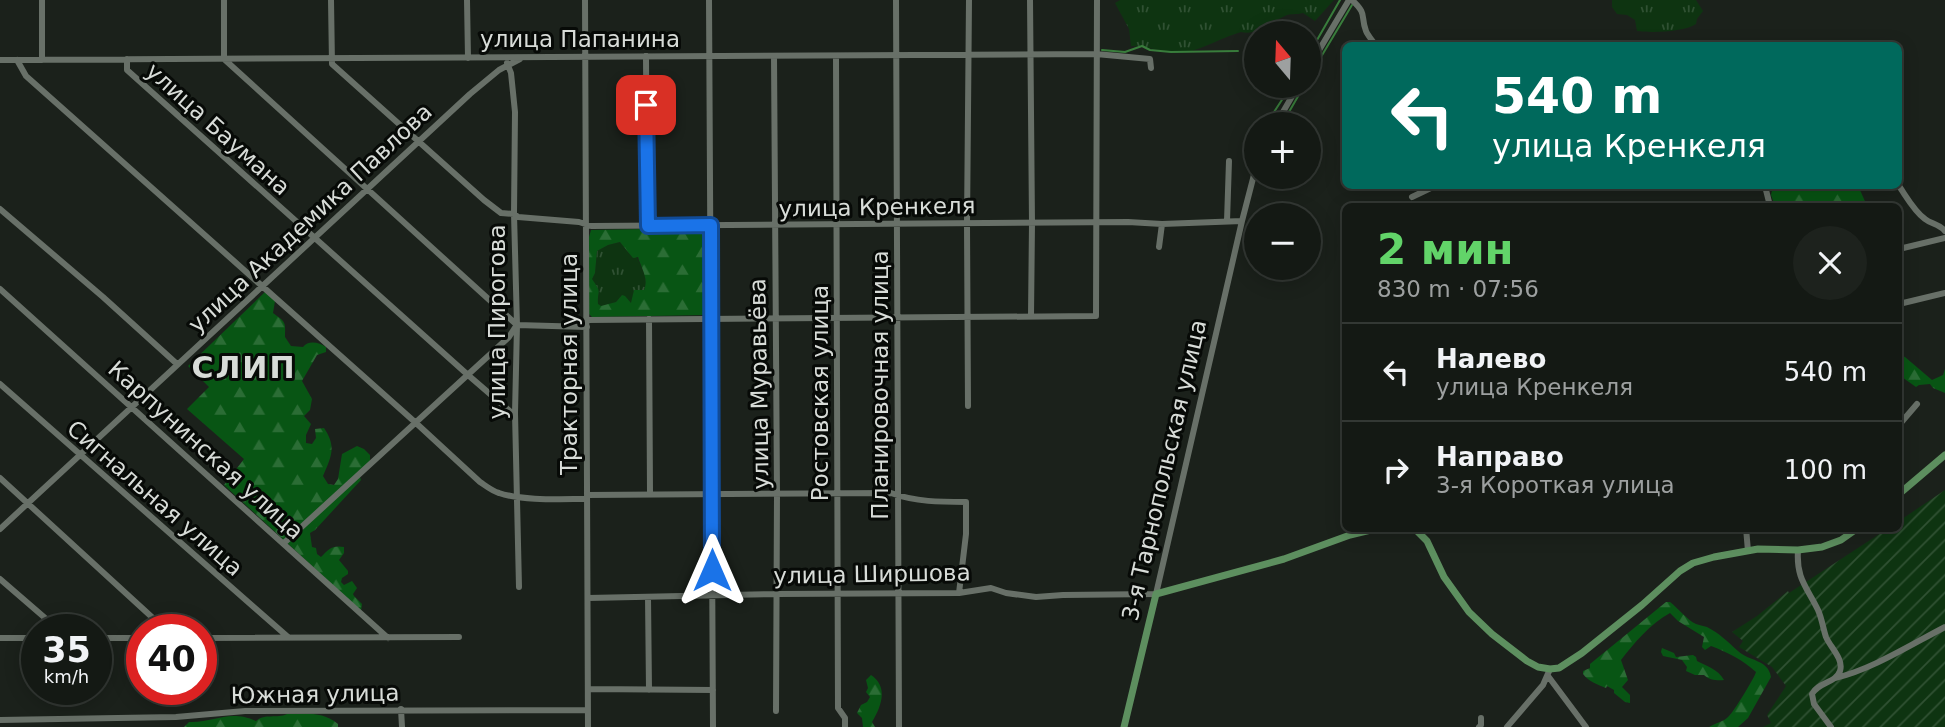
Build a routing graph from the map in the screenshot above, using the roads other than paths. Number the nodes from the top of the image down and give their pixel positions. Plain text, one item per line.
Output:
1 (42, 0) edge
2 (224, 0) edge
3 (331, 0) edge
4 (467, 0) edge
5 (586, 0) edge
6 (709, 0) edge
7 (895, 0) edge
8 (969, 0) edge
9 (1030, 0) edge
10 (1097, 0) edge
11 (1350, 0) edge
12 (1373, 42) edge
13 (1321, 48) edge
14 (1096, 54) junction
15 (1031, 55) junction
16 (646, 56) junction
17 (710, 56) junction
18 (774, 56) junction
19 (896, 56) junction
20 (969, 56) junction
21 (585, 57) junction
22 (836, 57) junction
23 (331, 58) junction
24 (468, 58) junction
25 (127, 59) junction
26 (224, 59) junction
27 (0, 60) edge
28 (17, 60) junction
29 (42, 60) junction
30 (506, 61) junction
31 (1151, 68) dead end
32 (419, 141) junction
33 (1229, 161) dead end
34 (366, 189) junction
35 (1250, 189) edge
36 (1428, 189) edge
37 (1901, 189) edge
38 (1412, 197) dead end
39 (0, 209) edge
40 (514, 214) junction
41 (1227, 221) junction
42 (1242, 221) junction
43 (1032, 223) junction
44 (1095, 223) junction
45 (586, 224) junction
46 (836, 224) junction
47 (897, 224) junction
48 (967, 224) junction
49 (1162, 224) junction
50 (711, 225) junction
51 (648, 226) junction
52 (775, 226) junction
53 (1945, 231) edge
54 (314, 238) junction
55 (1945, 238) edge
56 (1159, 247) dead end
57 (1902, 249) edge
58 (262, 286) junction
59 (0, 289) edge
60 (1945, 293) edge
61 (1902, 303) edge
62 (1031, 316) junction
63 (897, 317) junction
64 (967, 317) junction
65 (775, 318) junction
66 (837, 318) junction
67 (649, 319) junction
68 (712, 319) junction
69 (587, 323) junction
70 (517, 325) junction
71 (177, 364) junction
72 (468, 375) junction
73 (0, 383) edge
74 (1917, 404) dead end
75 (132, 406) junction
76 (968, 406) dead end
77 (515, 413) junction
78 (1902, 415) edge
79 (416, 423) junction
80 (80, 455) junction
81 (1945, 455) edge
82 (0, 478) edge
83 (1902, 491) edge
84 (838, 493) junction
85 (650, 494) junction
86 (712, 494) junction
87 (778, 494) junction
88 (897, 495) junction
89 (516, 496) junction
90 (587, 497) junction
91 (28, 503) junction
92 (0, 529) edge
93 (1362, 532) edge
94 (1418, 532) edge
95 (1746, 532) edge
96 (1851, 532) edge
97 (284, 543) junction
98 (1798, 550) junction
99 (1748, 551) junction
100 (0, 579) edge
101 (519, 587) dead end
102 (959, 593) junction
103 (777, 594) junction
104 (838, 594) junction
105 (898, 594) junction
106 (1156, 594) junction
107 (712, 595) junction
108 (648, 597) junction
109 (588, 598) junction
110 (40, 614) edge
111 (149, 614) edge
112 (1945, 627) edge
113 (288, 637) junction
114 (459, 637) dead end
115 (0, 638) edge
116 (21, 638) edge
117 (217, 638) edge
118 (388, 638) junction
119 (1549, 673) junction
120 (1835, 678) junction
121 (589, 690) junction
122 (649, 690) junction
123 (713, 690) junction
124 (401, 709) junction
125 (588, 710) junction
126 (776, 712) dead end
127 (176, 717) junction
128 (1481, 718) dead end
129 (0, 720) edge
130 (177, 727) edge
131 (402, 727) edge
132 (588, 727) edge
133 (713, 727) edge
134 (845, 727) edge
135 (899, 727) edge
136 (1124, 727) edge
137 (1479, 727) edge
138 (1507, 727) edge
139 (1586, 727) edge
140 (1831, 727) edge

1 - 29 street
2 - 26 street
3 - 23 street
4 - 24 street
5 - 21 street, Тракторная улица
6 - 17 street
7 - 19 street, Планировочная улица
8 - 20 street
9 - 15 street
10 - 14 street
11 - 12 street
11 - 13 street
14 - 15 street, улица Папанина
14 - 31 street, улица Папанина
14 - 44 street
15 - 20 street, улица Папанина
15 - 43 street
16 - 17 street, улица Папанина
16 - 21 street, улица Папанина
16 - 51 street
17 - 18 street, улица Папанина
17 - 50 street
18 - 22 street, улица Папанина
18 - 52 street, улица Муравьёва
19 - 20 street, улица Папанина
19 - 22 street, улица Папанина
19 - 47 street, Планировочная улица
20 - 48 street
21 - 30 street, улица Папанина
21 - 45 street, Тракторная улица
22 - 46 street, Ростовская улица
23 - 24 street, улица Папанина
23 - 26 street, улица Папанина
23 - 32 street, улица Кренкеля
24 - 30 street, улица Папанина
25 - 26 street, улица Папанина
25 - 29 street, улица Папанина
25 - 54 street, улица Баумана
26 - 34 street
27 - 28 street, улица Папанина
28 - 29 street, улица Папанина
28 - 58 street
30 - 32 street, улица Академика Павлова
30 - 40 street, улица Пирогова
32 - 34 street, улица Академика Павлова
32 - 40 street, улица Кренкеля
33 - 41 street
34 - 54 street, улица Академика Павлова
34 - 70 street
35 - 42 street, 3-я Тарнопольская улица
36 - 38 street
37 - 53 street
39 - 71 street
40 - 45 street, улица Кренкеля
40 - 70 street, улица Пирогова
41 - 42 street, улица Кренкеля
41 - 49 street, улица Кренкеля
42 - 106 street, 3-я Тарнопольская улица
43 - 44 street, улица Кренкеля
43 - 48 street, улица Кренкеля
43 - 62 street
44 - 49 street, улица Кренкеля
44 - 62 street
45 - 51 street, улица Кренкеля
45 - 69 street, Тракторная улица
46 - 47 street, улица Кренкеля
46 - 52 street, улица Кренкеля
46 - 66 street, Ростовская улица
47 - 48 street, улица Кренкеля
47 - 63 street, Планировочная улица
48 - 64 street
49 - 56 street
50 - 51 street, улица Кренкеля
50 - 52 street, улица Кренкеля
50 - 68 street
52 - 65 street, улица Муравьёва
54 - 58 street, улица Академика Павлова
54 - 72 street, улица Баумана
55 - 57 street
58 - 71 street, улица Академика Павлова
58 - 79 street
59 - 75 street, Карпунинская улица
60 - 61 street
62 - 64 street
63 - 64 street
63 - 66 street
63 - 88 street, Планировочная улица
64 - 76 street
65 - 66 street
65 - 68 street
65 - 87 street, улица Муравьёва
66 - 84 street, Ростовская улица
67 - 68 street
67 - 69 street
67 - 85 street
68 - 86 street
69 - 70 street
69 - 90 street, Тракторная улица
70 - 72 street
70 - 77 street, улица Пирогова
71 - 75 street, улица Академика Павлова
72 - 77 street, улица Баумана
72 - 79 street
73 - 80 street, Сигнальная улица
74 - 78 street
75 - 80 street, улица Академика Павлова
75 - 97 street, Карпунинская улица
77 - 89 street, улица Пирогова
79 - 89 street
79 - 97 street
80 - 91 street, улица Академика Павлова
80 - 113 street, Сигнальная улица
81 - 83 main road
82 - 91 street
84 - 87 street
84 - 88 street
84 - 104 street, Ростовская улица
85 - 86 street
85 - 90 street
86 - 87 street
86 - 107 street
87 - 103 street, улица Муравьёва
88 - 102 street
88 - 105 street, Планировочная улица
89 - 90 street
89 - 101 street, улица Пирогова
90 - 109 street, Тракторная улица
91 - 92 street, улица Академика Павлова
91 - 111 street
93 - 106 main road
94 - 119 main road
95 - 99 street
96 - 98 main road
97 - 118 street, Карпунинская улица
98 - 99 main road
98 - 120 street
99 - 119 main road
100 - 110 street
102 - 105 street, улица Ширшова
102 - 106 street, улица Ширшова
103 - 104 street, улица Ширшова
103 - 107 street, улица Ширшова
103 - 126 street, улица Муравьёва
104 - 105 street, улица Ширшова
104 - 134 street, Ростовская улица
105 - 135 street, Планировочная улица
106 - 136 main road, 3-я Тарнопольская улица
107 - 108 street, улица Ширшова
107 - 123 street
108 - 109 street, улица Ширшова
108 - 122 street
109 - 121 street, Тракторная улица
112 - 120 street
113 - 117 street
113 - 118 street
114 - 118 street
115 - 116 street
119 - 138 street
119 - 139 street
120 - 140 street
121 - 122 street
121 - 125 street, Тракторная улица
122 - 123 street
123 - 133 street
124 - 125 street, Южная улица
124 - 127 street, Южная улица
124 - 131 street
125 - 132 street, Тракторная улица
127 - 129 street, Южная улица
127 - 130 street
128 - 137 street

